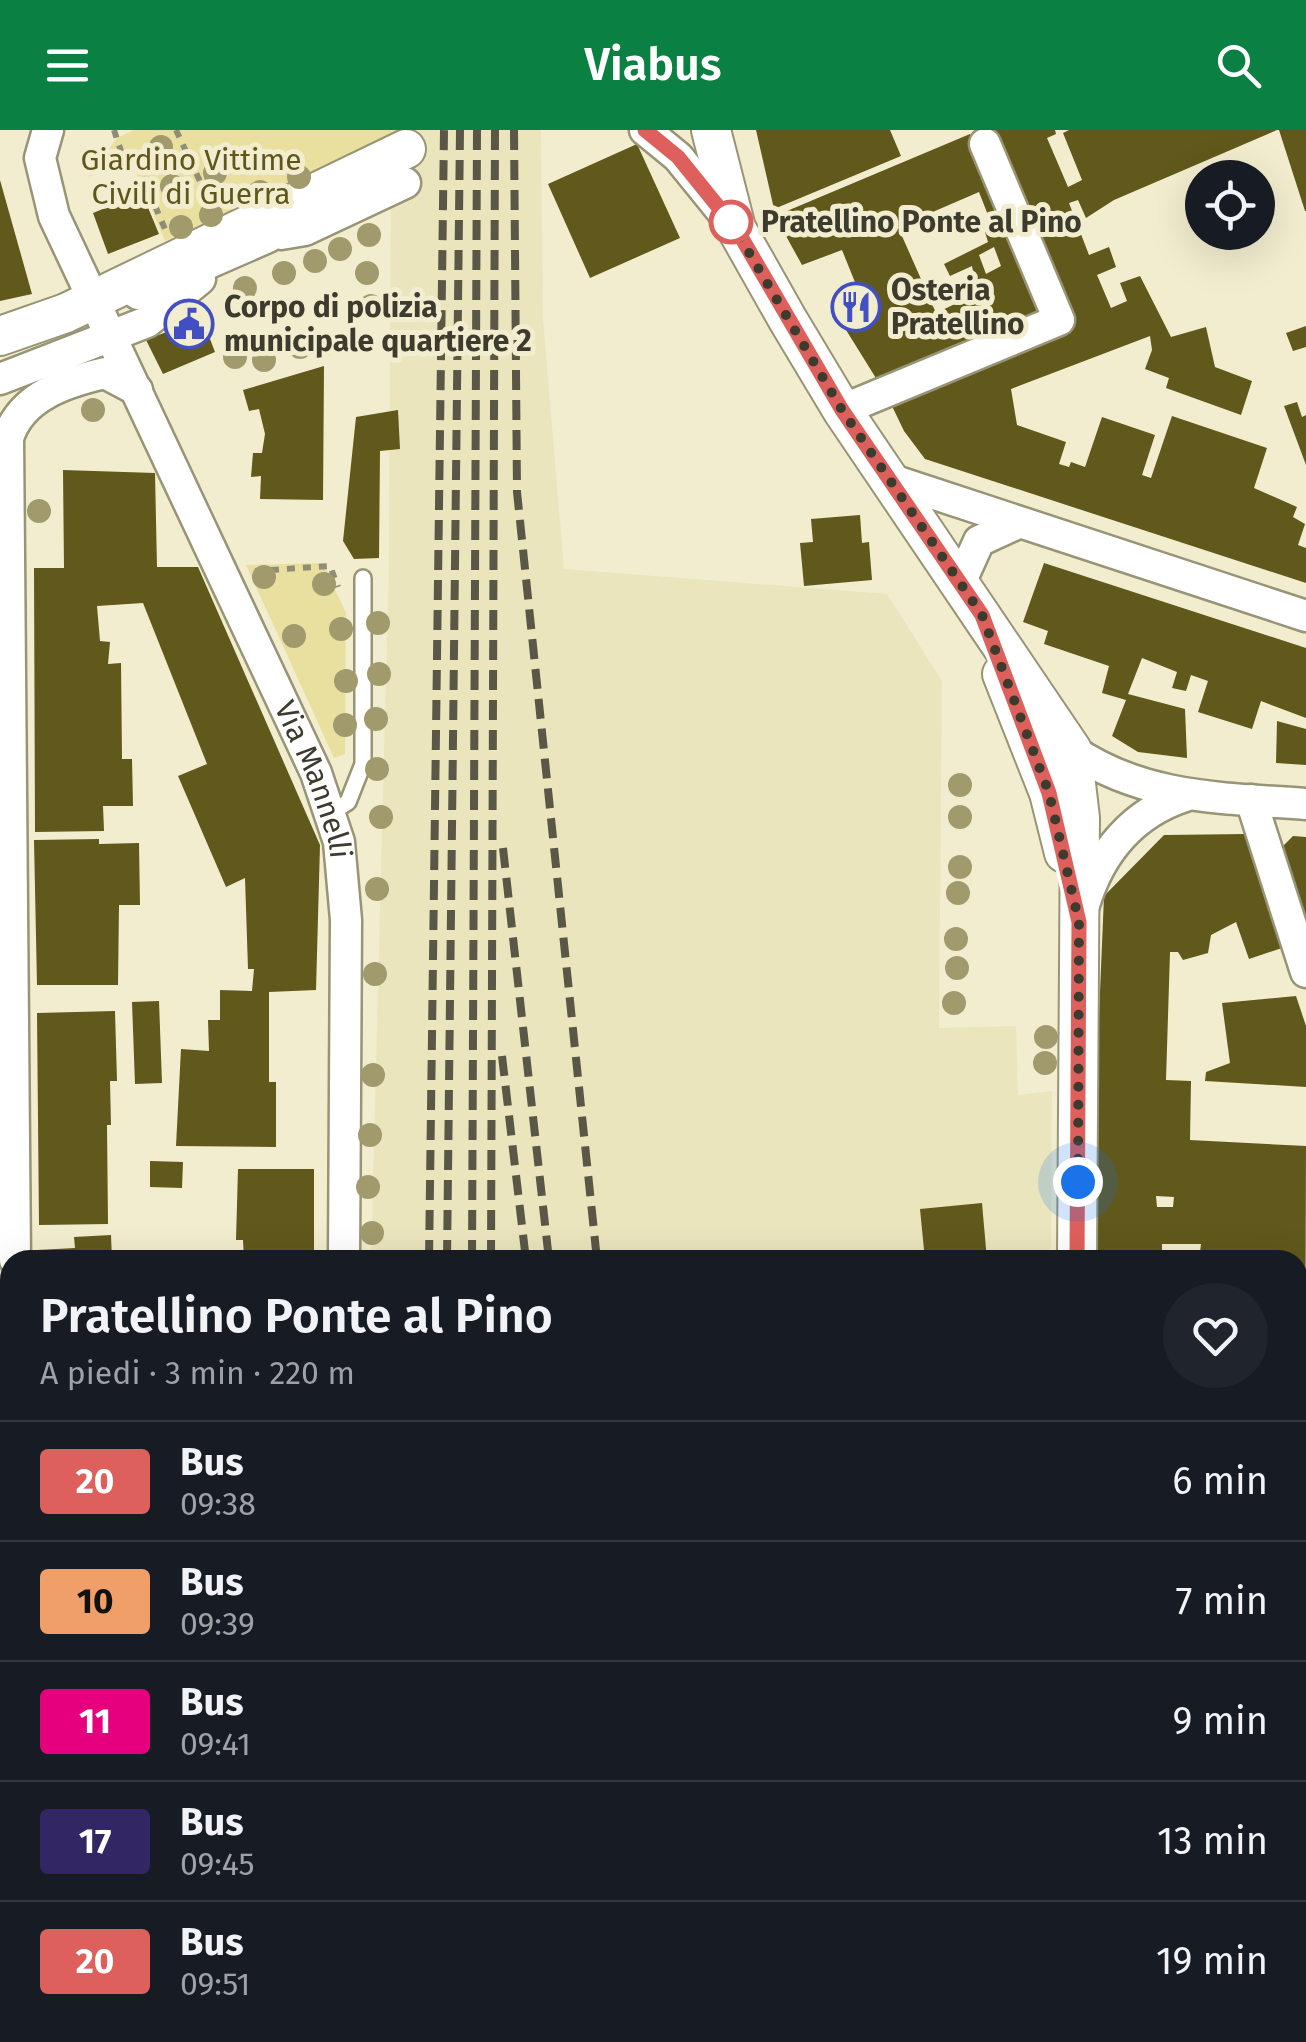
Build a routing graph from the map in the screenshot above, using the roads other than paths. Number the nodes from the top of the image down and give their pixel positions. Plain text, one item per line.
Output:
1 (48, 130) edge
2 (644, 130) edge
3 (711, 130) edge
4 (985, 144) dead end
5 (406, 166) joint
6 (736, 228) junction
7 (219, 259) junction
8 (108, 298) junction
9 (0, 336) edge
10 (112, 338) junction
11 (0, 379) edge
12 (137, 390) junction
13 (842, 410) junction
14 (889, 479) junction
15 (1018, 523) junction
16 (363, 578) dead end
17 (960, 583) junction
18 (1306, 616) edge
19 (1056, 759) junction
20 (1186, 796) junction
21 (1250, 800) junction
22 (1306, 804) edge
23 (331, 814) junction
24 (1079, 922) junction
25 (1306, 972) edge
26 (15, 1250) edge
27 (344, 1250) edge
28 (1077, 1250) edge

1 - 8 street, Via Mannelli
2 - 6 street
3 - 6 street
4 - 13 street
5 - 7 street
5 - 8 street
6 - 13 street
7 - 8 street
7 - 10 street
8 - 9 street
8 - 10 street, Via Mannelli
10 - 11 street
10 - 12 street, Via Mannelli
12 - 23 street, Via Mannelli
12 - 26 street
13 - 14 street
14 - 15 street
14 - 17 street
15 - 17 street
15 - 18 street
16 - 23 lane
17 - 19 street
19 - 20 street
19 - 24 street
20 - 21 street
20 - 24 street
21 - 22 street
21 - 25 street
23 - 27 street, Via Mannelli
24 - 28 street

